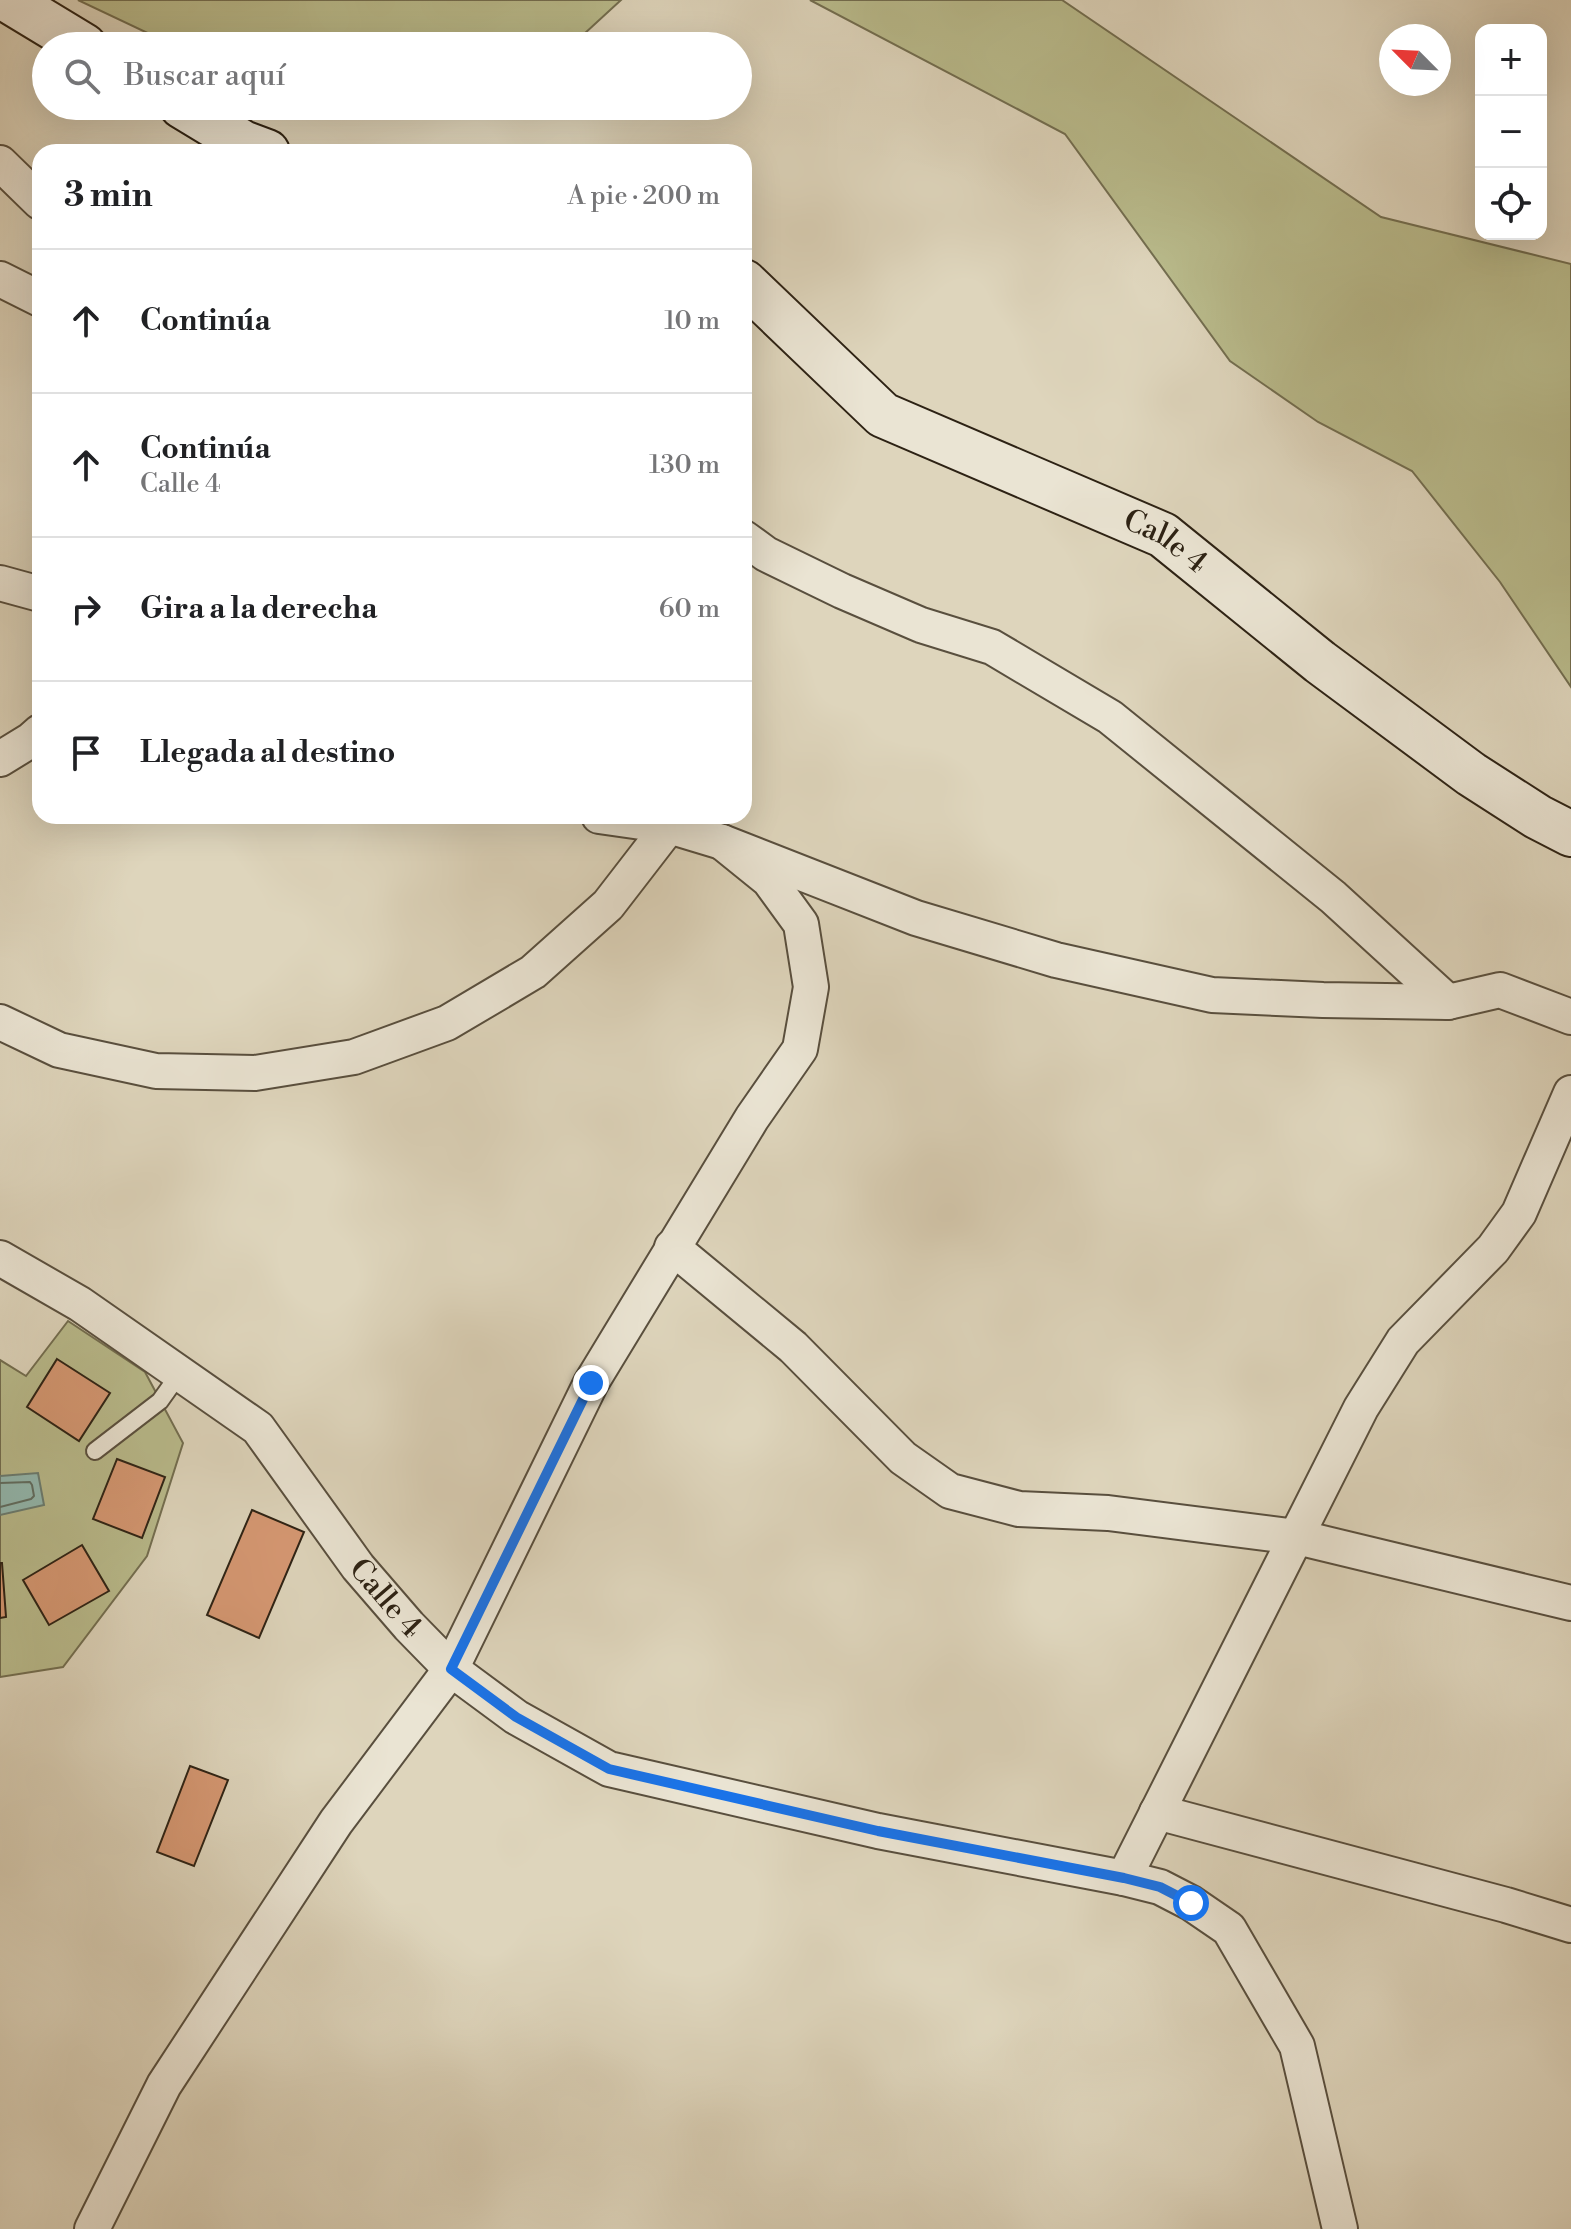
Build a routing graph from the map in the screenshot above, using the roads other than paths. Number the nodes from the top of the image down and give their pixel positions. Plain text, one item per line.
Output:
1 (8, 0) edge
2 (61, 32) edge
3 (205, 120) edge
4 (246, 144) edge
5 (0, 163) edge
6 (32, 194) edge
7 (0, 279) edge
8 (752, 290) edge
9 (32, 295) edge
10 (752, 544) edge
11 (0, 583) edge
12 (32, 592) edge
13 (32, 739) edge
14 (0, 759) edge
15 (655, 824) edge
16 (669, 826) junction
17 (1571, 834) edge
18 (722, 842) junction
19 (1448, 1002) junction
20 (1571, 1017) edge
21 (0, 1022) edge
22 (1571, 1093) edge
23 (672, 1247) junction
24 (0, 1258) edge
25 (180, 1373) junction
26 (95, 1451) dead end
27 (1297, 1537) junction
28 (1571, 1603) edge
29 (451, 1669) junction
30 (1157, 1812) junction
31 (1124, 1878) junction
32 (1571, 1925) edge
33 (92, 2229) edge
34 (1340, 2229) edge

1 - 2 street
3 - 4 street
5 - 6 street
7 - 9 street
8 - 17 street, Calle 4
10 - 19 street
11 - 12 street
13 - 14 street
15 - 16 street
16 - 18 street
16 - 21 street
18 - 19 street
18 - 23 street
19 - 20 street
22 - 27 street
23 - 27 street
23 - 29 street
24 - 25 street, Calle 4
25 - 26 lane
25 - 29 street, Calle 4
27 - 28 street
27 - 30 street
29 - 31 street, Calle 4
29 - 33 street
30 - 31 street
30 - 32 street
31 - 34 street, Calle 4

